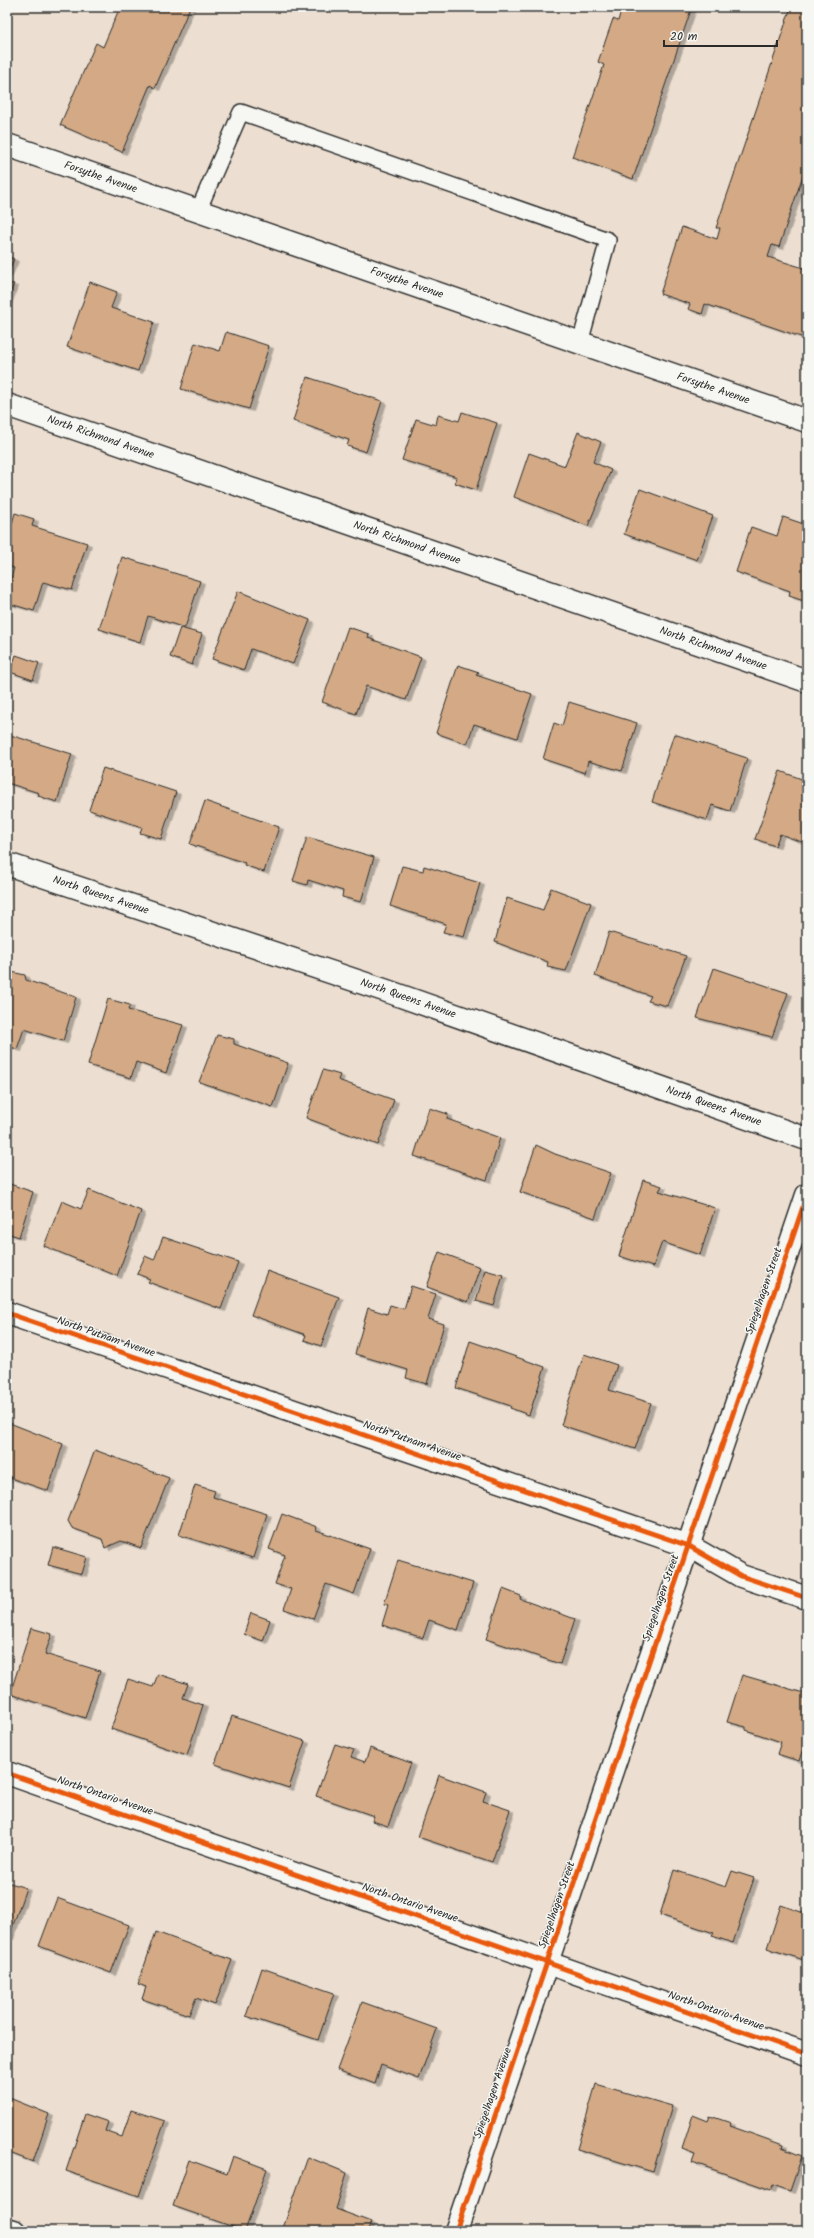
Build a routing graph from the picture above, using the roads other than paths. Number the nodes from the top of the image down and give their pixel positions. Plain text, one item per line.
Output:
1 (7, 145) edge
2 (198, 211) junction
3 (580, 342) junction
4 (7, 405) edge
5 (807, 421) edge
6 (807, 681) edge
7 (7, 864) edge
8 (807, 1139) edge
9 (807, 1195) edge
10 (7, 1313) edge
11 (689, 1546) junction
12 (807, 1598) edge
13 (7, 1773) edge
14 (548, 1962) junction
15 (807, 2054) edge
16 (7, 2229) edge
17 (14, 2231) edge
18 (456, 2231) edge

1 - 2 street, Forsythe Avenue
2 - 3 street, Forsythe Avenue
2 - 3 lane
3 - 5 street, Forsythe Avenue
4 - 6 street, North Richmond Avenue
7 - 8 street, North Queens Avenue
9 - 11 street, Spiegelhagen Street
10 - 11 street, North Putnam Avenue
11 - 12 street, North Putnam Avenue
11 - 14 street, Spiegelhagen Street
13 - 14 street, North Ontario Avenue
14 - 15 street, North Ontario Avenue
14 - 18 street, Spiegelhagen Avenue
16 - 17 street

